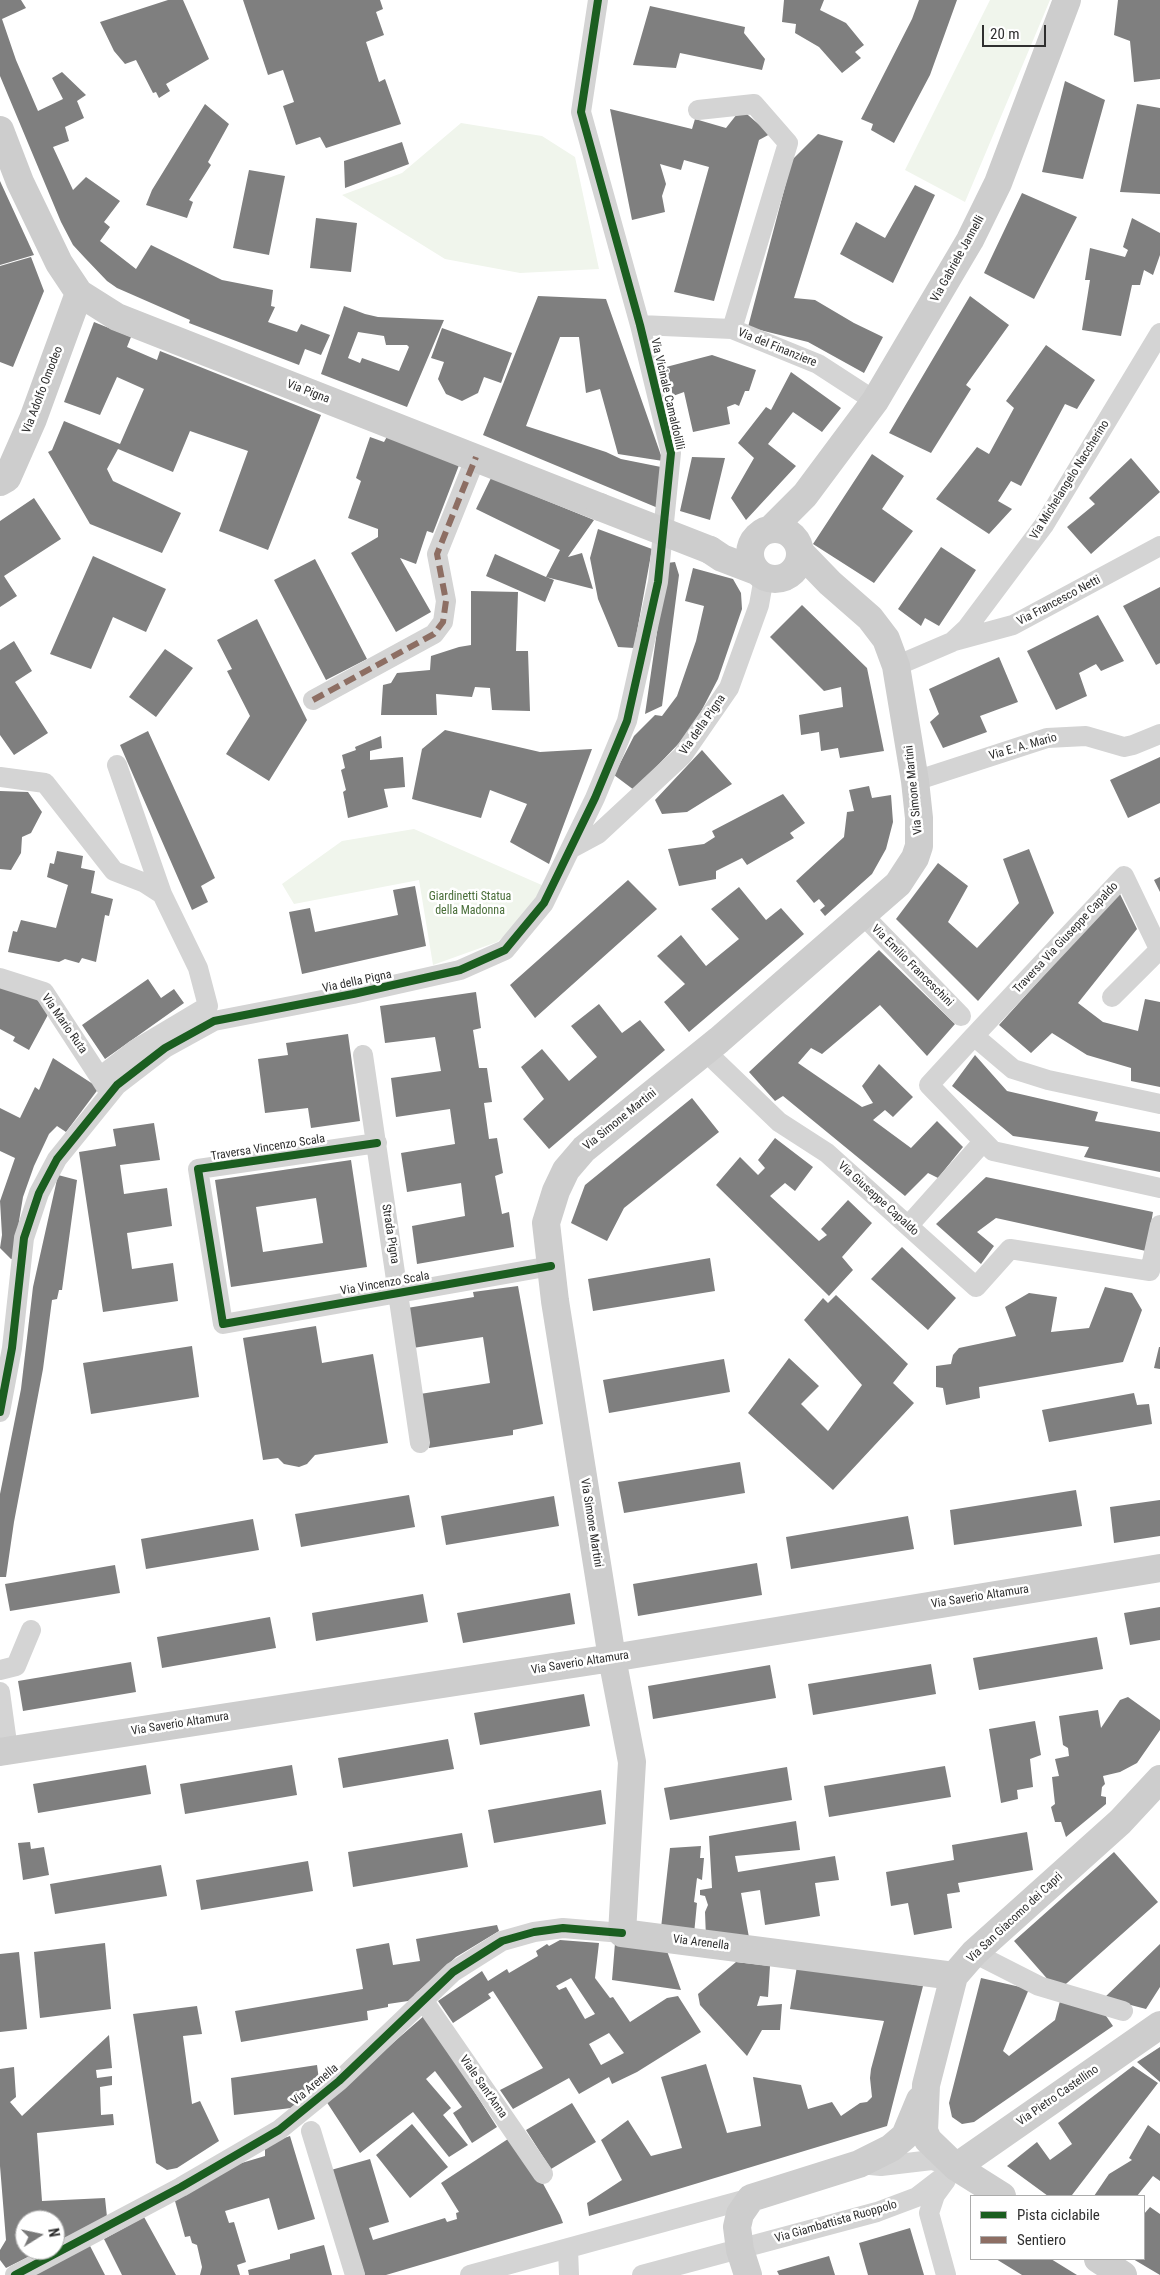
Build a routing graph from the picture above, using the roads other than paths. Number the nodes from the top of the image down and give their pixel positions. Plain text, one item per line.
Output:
1 (598, 0) edge
2 (1068, 0) edge
3 (698, 110) dead end
4 (0, 130) edge
5 (79, 293) junction
6 (640, 325) junction
7 (732, 329) junction
8 (1160, 333) edge
9 (875, 401) junction
10 (476, 457) junction
11 (0, 482) edge
12 (1160, 546) edge
13 (775, 555) junction
14 (952, 642) junction
15 (896, 666) junction
16 (312, 700) dead end
17 (1160, 734) edge
18 (117, 765) dead end
19 (0, 777) edge
20 (915, 781) junction
21 (572, 848) junction
22 (162, 894) junction
23 (863, 915) junction
24 (1160, 950) edge
25 (0, 978) edge
26 (1112, 997) dead end
27 (961, 1016) dead end
28 (974, 1036) junction
29 (705, 1051) junction
30 (363, 1056) dead end
31 (104, 1085) junction
32 (1160, 1104) edge
33 (983, 1142) junction
34 (377, 1143) junction
35 (1160, 1188) edge
36 (1160, 1225) edge
37 (908, 1226) junction
38 (551, 1266) junction
39 (399, 1293) junction
40 (223, 1324) joint
41 (0, 1412) edge
42 (420, 1443) dead end
43 (1160, 1568) edge
44 (31, 1630) dead end
45 (612, 1658) junction
46 (0, 1670) edge
47 (0, 1692) edge
48 (4, 1751) edge
49 (1160, 1779) edge
50 (622, 1933) junction
51 (974, 1953) junction
52 (954, 1976) junction
53 (423, 2000) junction
54 (1123, 2012) dead end
55 (1160, 2025) edge
56 (926, 2085) junction
57 (311, 2131) dead end
58 (860, 2164) junction
59 (956, 2167) junction
60 (543, 2174) dead end
61 (1000, 2195) edge
62 (751, 2198) junction
63 (568, 2248) junction
64 (1100, 2260) edge
65 (744, 2262) edge
66 (15, 2275) edge
67 (354, 2275) edge
68 (470, 2275) edge
69 (569, 2275) edge
70 (642, 2275) edge
71 (946, 2275) edge
72 (1122, 2275) edge

1 - 6 street, Via Vicinale Camaldolilli
2 - 9 main road, Via Gabriele Jannelli
3 - 7 street
4 - 5 main road, Via Pigna
5 - 10 main road, Via Pigna
5 - 11 main road, Via Adolfo Omodeo
6 - 7 street, Via del Finanziere
6 - 21 street, Via Vicinale Camaldolilli
7 - 9 street, Via del Finanziere
8 - 14 street, Via Michelangelo Naccherino
9 - 13 main road, Via Gabriele Jannelli
10 - 13 main road, Via Pigna, bridge
10 - 16 street
12 - 14 street, Via Francesco Netti
13 - 15 main road, Via Simone Martini
13 - 21 street, Via della Pigna
14 - 15 street, Via Michelangelo Naccherino
15 - 20 main road, Via Simone Martini
17 - 20 street, Via E. A. Mario
18 - 22 street
19 - 22 street
20 - 23 main road, Via Simone Martini
21 - 31 street, Via della Pigna
22 - 31 street
23 - 27 street, Via Emilio Franceschini
23 - 29 main road, Via Simone Martini
24 - 26 street, Traversa Via Giuseppe Capaldo
24 - 28 street, Traversa Via Giuseppe Capaldo
25 - 31 street, Via Mario Ruta
28 - 32 street
28 - 33 street
29 - 37 street, Via Giuseppe Capaldo
29 - 38 main road, Via Simone Martini
30 - 34 street, Strada Pigna
31 - 41 street
33 - 35 street
33 - 37 street
34 - 39 street, Strada Pigna
34 - 40 street, Traversa Vincenzo Scala
36 - 37 street, Via Giuseppe Capaldo
38 - 39 street, Via Vincenzo Scala
38 - 45 main road, Via Simone Martini
39 - 40 street, Via Vincenzo Scala
39 - 42 street, Strada Pigna
43 - 45 main road, Via Saverio Altamura
44 - 46 street
45 - 48 main road, Via Saverio Altamura
45 - 50 main road, Via Simone Martini
47 - 48 street
49 - 51 main road, Via San Giacomo dei Capri
50 - 52 main road, Via Arenella
50 - 53 street, Via Arenella
51 - 52 main road, Via San Giacomo dei Capri
51 - 54 street
52 - 56 main road, Via San Giacomo dei Capri
53 - 60 street, Viale Sant'Anna
53 - 66 street, Via Arenella
55 - 59 main road, Via Pietro Castellino
56 - 58 main road
56 - 59 main road, Via San Giacomo dei Capri
57 - 67 street
58 - 59 street
58 - 62 main road
59 - 61 main road, Via San Giacomo dei Capri
59 - 65 street, Via Giambattista Ruoppolo
59 - 71 street
62 - 63 street
62 - 65 main road
63 - 68 street
63 - 69 street
64 - 72 main road
65 - 70 street, Via Giambattista Ruoppolo

